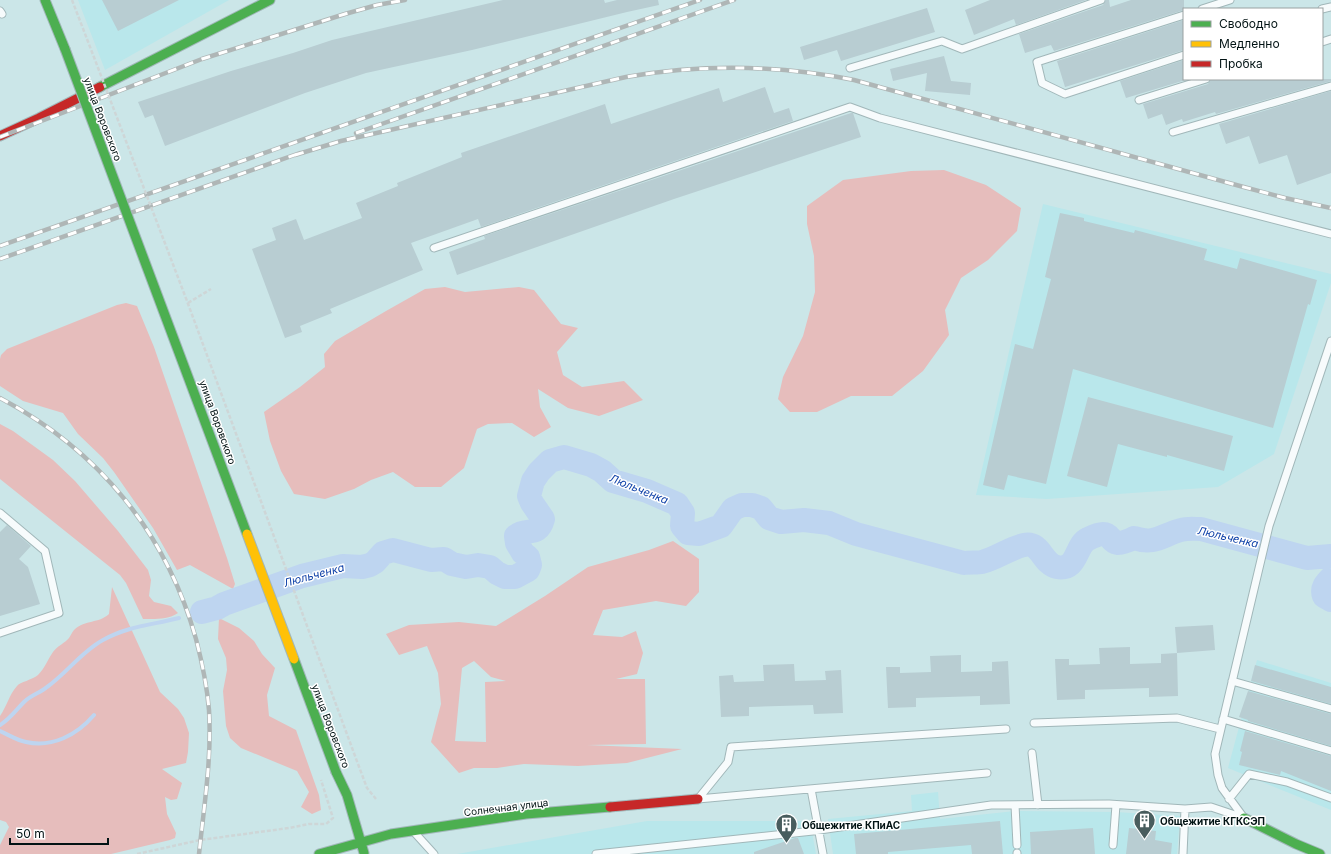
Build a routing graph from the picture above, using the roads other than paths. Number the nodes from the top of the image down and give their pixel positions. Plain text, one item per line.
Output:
1 (45, 0) edge
2 (270, 0) edge
3 (1102, 0) edge
4 (1230, 0) edge
5 (1205, 8) edge
6 (1183, 15) edge
7 (1183, 55) edge
8 (850, 68) dead end
9 (1203, 80) edge
10 (1331, 86) edge
11 (1139, 100) dead end
12 (1173, 132) dead end
13 (0, 136) edge
14 (1331, 234) edge
15 (434, 248) dead end
16 (1331, 341) edge
17 (0, 513) edge
18 (0, 633) edge
19 (1232, 681) junction
20 (1331, 710) edge
21 (1223, 719) junction
22 (1034, 723) dead end
23 (1220, 729) junction
24 (1006, 730) dead end
25 (1331, 751) edge
26 (1032, 753) dead end
27 (987, 773) dead end
28 (811, 789) junction
29 (1331, 798) edge
30 (698, 799) junction
31 (1229, 799) junction
32 (1015, 805) junction
33 (1038, 805) junction
34 (1116, 805) junction
35 (1185, 809) junction
36 (1244, 818) junction
37 (818, 830) junction
38 (412, 831) junction
39 (361, 842) junction
40 (1017, 845) dead end
41 (1113, 845) dead end
42 (319, 854) edge
43 (364, 854) edge
44 (434, 854) edge
45 (596, 854) edge
46 (823, 854) edge
47 (1183, 854) edge
48 (1320, 854) edge

1 - 39 main road, улица Воровского, bridge
2 - 13 main road
3 - 8 lane
4 - 5 lane
6 - 7 lane
9 - 11 lane
10 - 12 lane
14 - 15 lane
16 - 19 lane
17 - 18 lane
19 - 20 lane
19 - 21 lane
21 - 23 lane
21 - 25 lane
22 - 23 lane
23 - 31 lane
24 - 30 lane
26 - 33 lane
27 - 28 lane
28 - 30 lane
28 - 37 lane
29 - 31 lane
30 - 38 main road, Солнечная улица
31 - 36 lane
32 - 33 lane
32 - 37 lane
32 - 40 lane
33 - 34 lane
34 - 35 lane
34 - 41 lane
35 - 36 lane
35 - 47 lane
36 - 48 main road
37 - 45 lane
37 - 46 lane
38 - 39 main road, Солнечная улица
38 - 44 lane
39 - 42 main road, Солнечная улица
39 - 43 main road, улица Воровского

